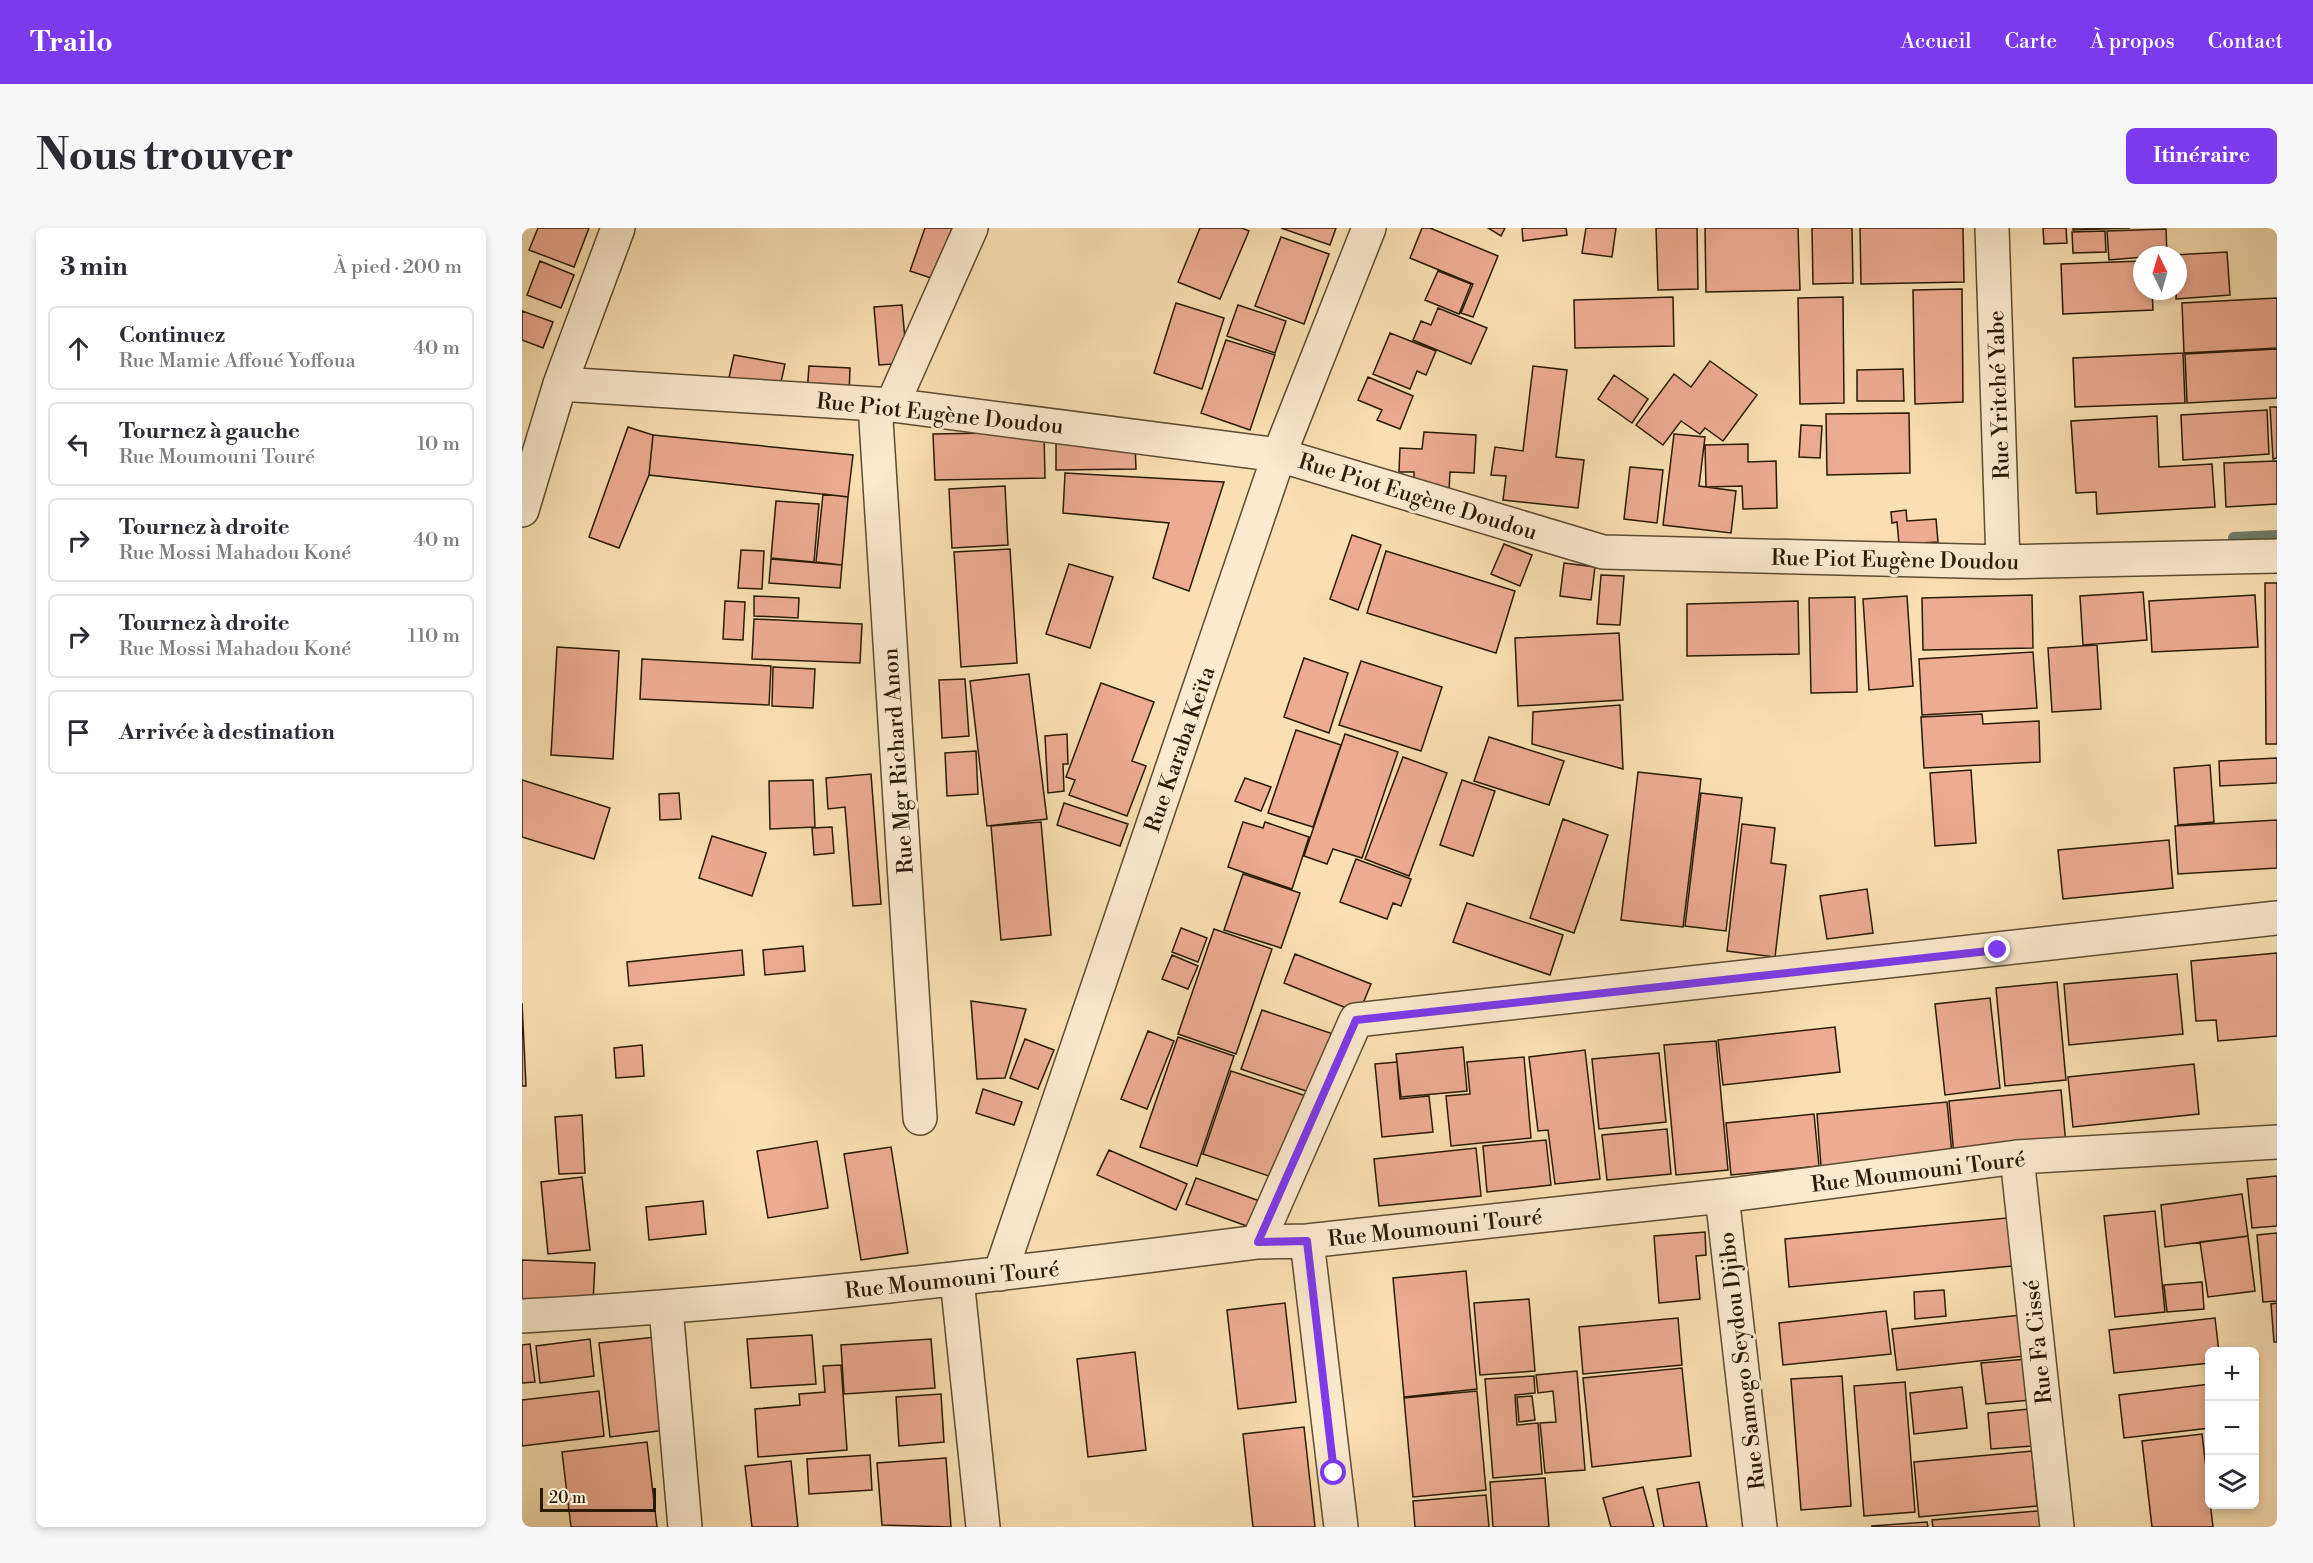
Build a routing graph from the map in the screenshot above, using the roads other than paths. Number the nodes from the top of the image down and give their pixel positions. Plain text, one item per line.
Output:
1 (618, 228) edge
2 (971, 228) edge
3 (1369, 228) edge
4 (1992, 228) edge
5 (560, 384) junction
6 (884, 404) junction
7 (1279, 455) junction
8 (522, 510) edge
9 (2277, 556) edge
10 (2003, 562) junction
11 (2277, 918) edge
12 (920, 1118) dead end
13 (2277, 1142) edge
14 (2017, 1157) junction
15 (1722, 1196) junction
16 (1307, 1241) junction
17 (1258, 1242) junction
18 (1000, 1275) junction
19 (957, 1280) junction
20 (666, 1308) junction
21 (522, 1316) edge
22 (685, 1527) edge
23 (983, 1527) edge
24 (1341, 1527) edge
25 (1760, 1527) edge
26 (2057, 1527) edge

1 - 5 street
2 - 6 street
3 - 7 street, Rue Karaba Keïta
4 - 10 street, Rue Yritché Yabe
5 - 6 street, Rue Piot Eugène Doudou
5 - 8 street
6 - 7 street, Rue Piot Eugène Doudou
6 - 12 street, Rue Mgr Richard Anon
7 - 10 street, Rue Piot Eugène Doudou
7 - 18 street, Rue Karaba Keïta
9 - 10 street, Rue Piot Eugène Doudou
11 - 17 street
13 - 14 street, Rue Moumouni Touré
14 - 15 street, Rue Moumouni Touré
14 - 26 street, Rue Fa Cissé
15 - 16 street, Rue Moumouni Touré
15 - 25 street, Rue Samogo Seydou Djibo
16 - 17 street, Rue Moumouni Touré
16 - 24 street
17 - 18 street, Rue Moumouni Touré
18 - 19 street, Rue Moumouni Touré
19 - 20 street, Rue Moumouni Touré
19 - 23 street
20 - 21 street, Rue Moumouni Touré
20 - 22 street

